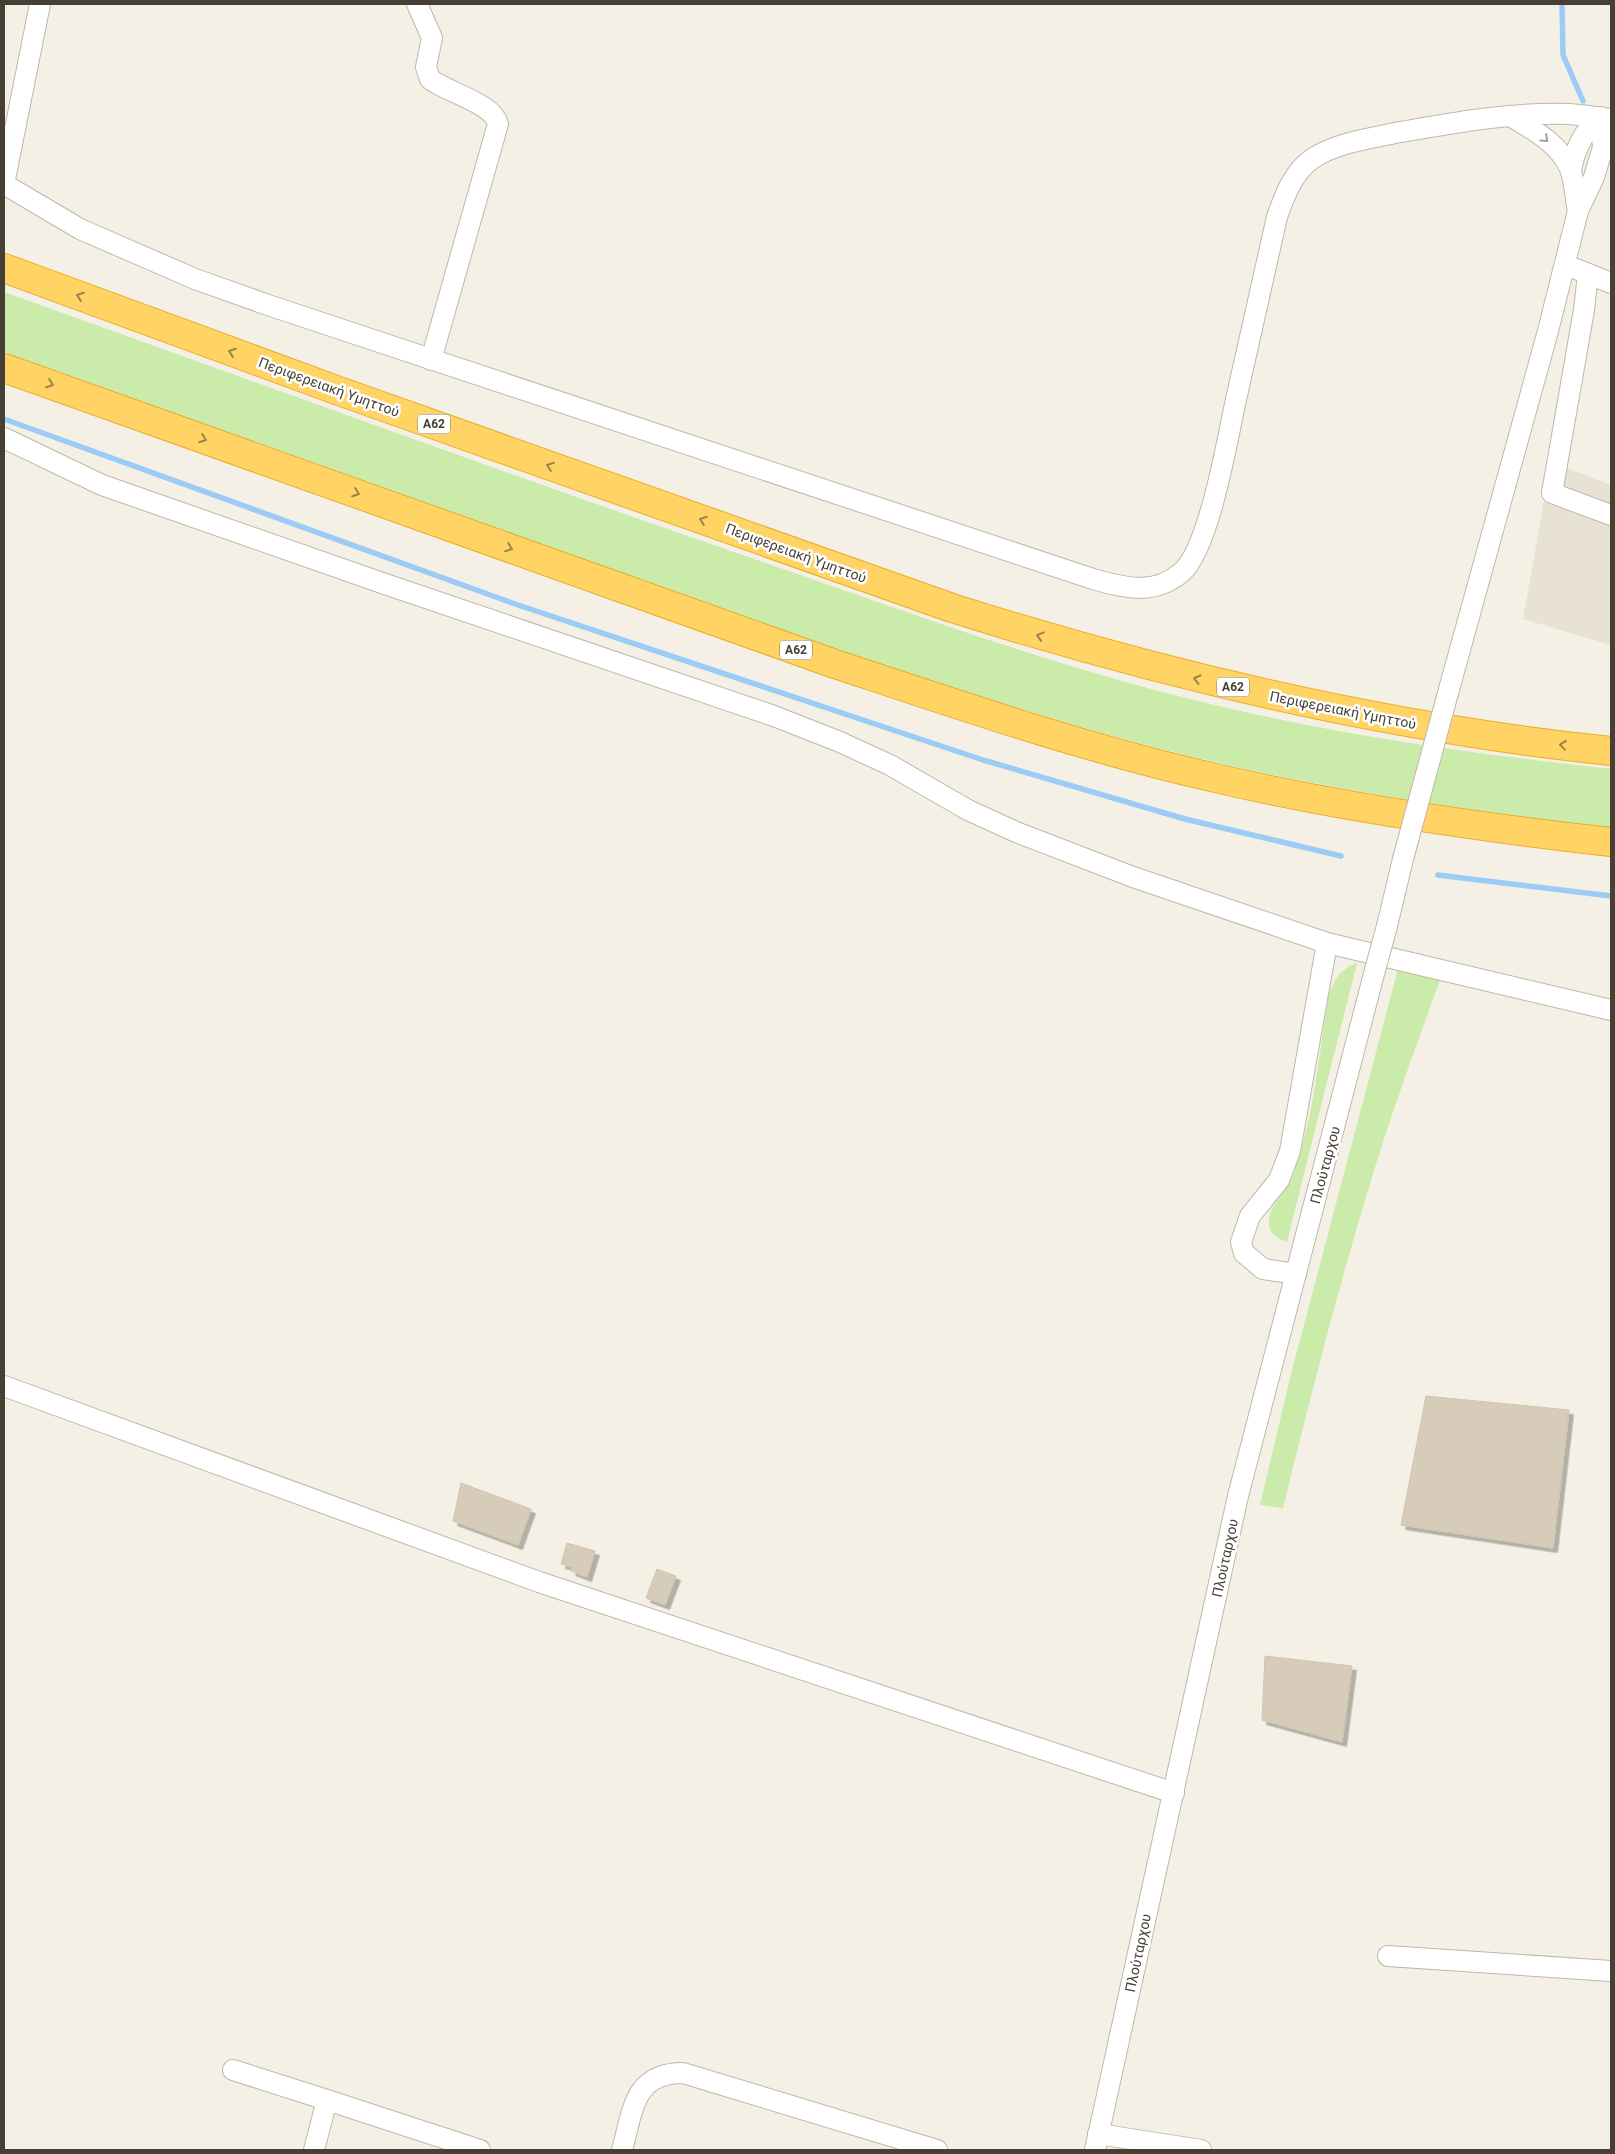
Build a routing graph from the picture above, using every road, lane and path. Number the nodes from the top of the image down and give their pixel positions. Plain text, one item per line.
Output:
1 (40, 4) edge
2 (417, 4) edge
3 (1510, 116) junction
4 (1606, 118) edge
5 (1611, 161) edge
6 (1571, 171) junction
7 (1594, 177) junction
8 (4, 184) edge
9 (1578, 211) junction
10 (1565, 265) junction
11 (4, 268) edge
12 (1588, 274) junction
13 (1611, 283) edge
14 (431, 360) junction
15 (4, 368) edge
16 (4, 438) edge
17 (1611, 515) edge
18 (1611, 751) edge
19 (1611, 842) edge
20 (1327, 943) junction
21 (1611, 1010) edge
22 (1296, 1274) junction
23 (4, 1386) edge
24 (1174, 1793) junction
25 (1388, 1956) dead end
26 (1611, 1971) edge
27 (233, 2070) dead end
28 (327, 2100) junction
29 (1097, 2142) edge
30 (314, 2150) edge
31 (480, 2150) edge
32 (622, 2150) edge
33 (937, 2150) edge
34 (1201, 2150) edge

1 - 8 street
2 - 14 street
3 - 4 street
3 -> 6 street
3 - 14 street
4 - 6 street
4 - 7 street
5 - 7 street
6 - 9 street
7 - 9 street
8 - 14 street
9 - 10 street, Πλούταρχου
10 - 12 street
10 - 22 street, Πλούταρχου, bridge
18 -> 11 highway, Περιφερειακή Υμηττού / Α62
12 - 13 street
12 - 17 street
15 -> 19 highway, Α62
16 - 20 street
20 - 21 street
20 - 22 street
22 - 24 street, Πλούταρχου
23 - 24 street
24 - 29 street, Πλούταρχου
25 - 26 street
27 - 28 street
28 - 30 street
28 - 31 street
29 - 34 street
32 - 33 street

